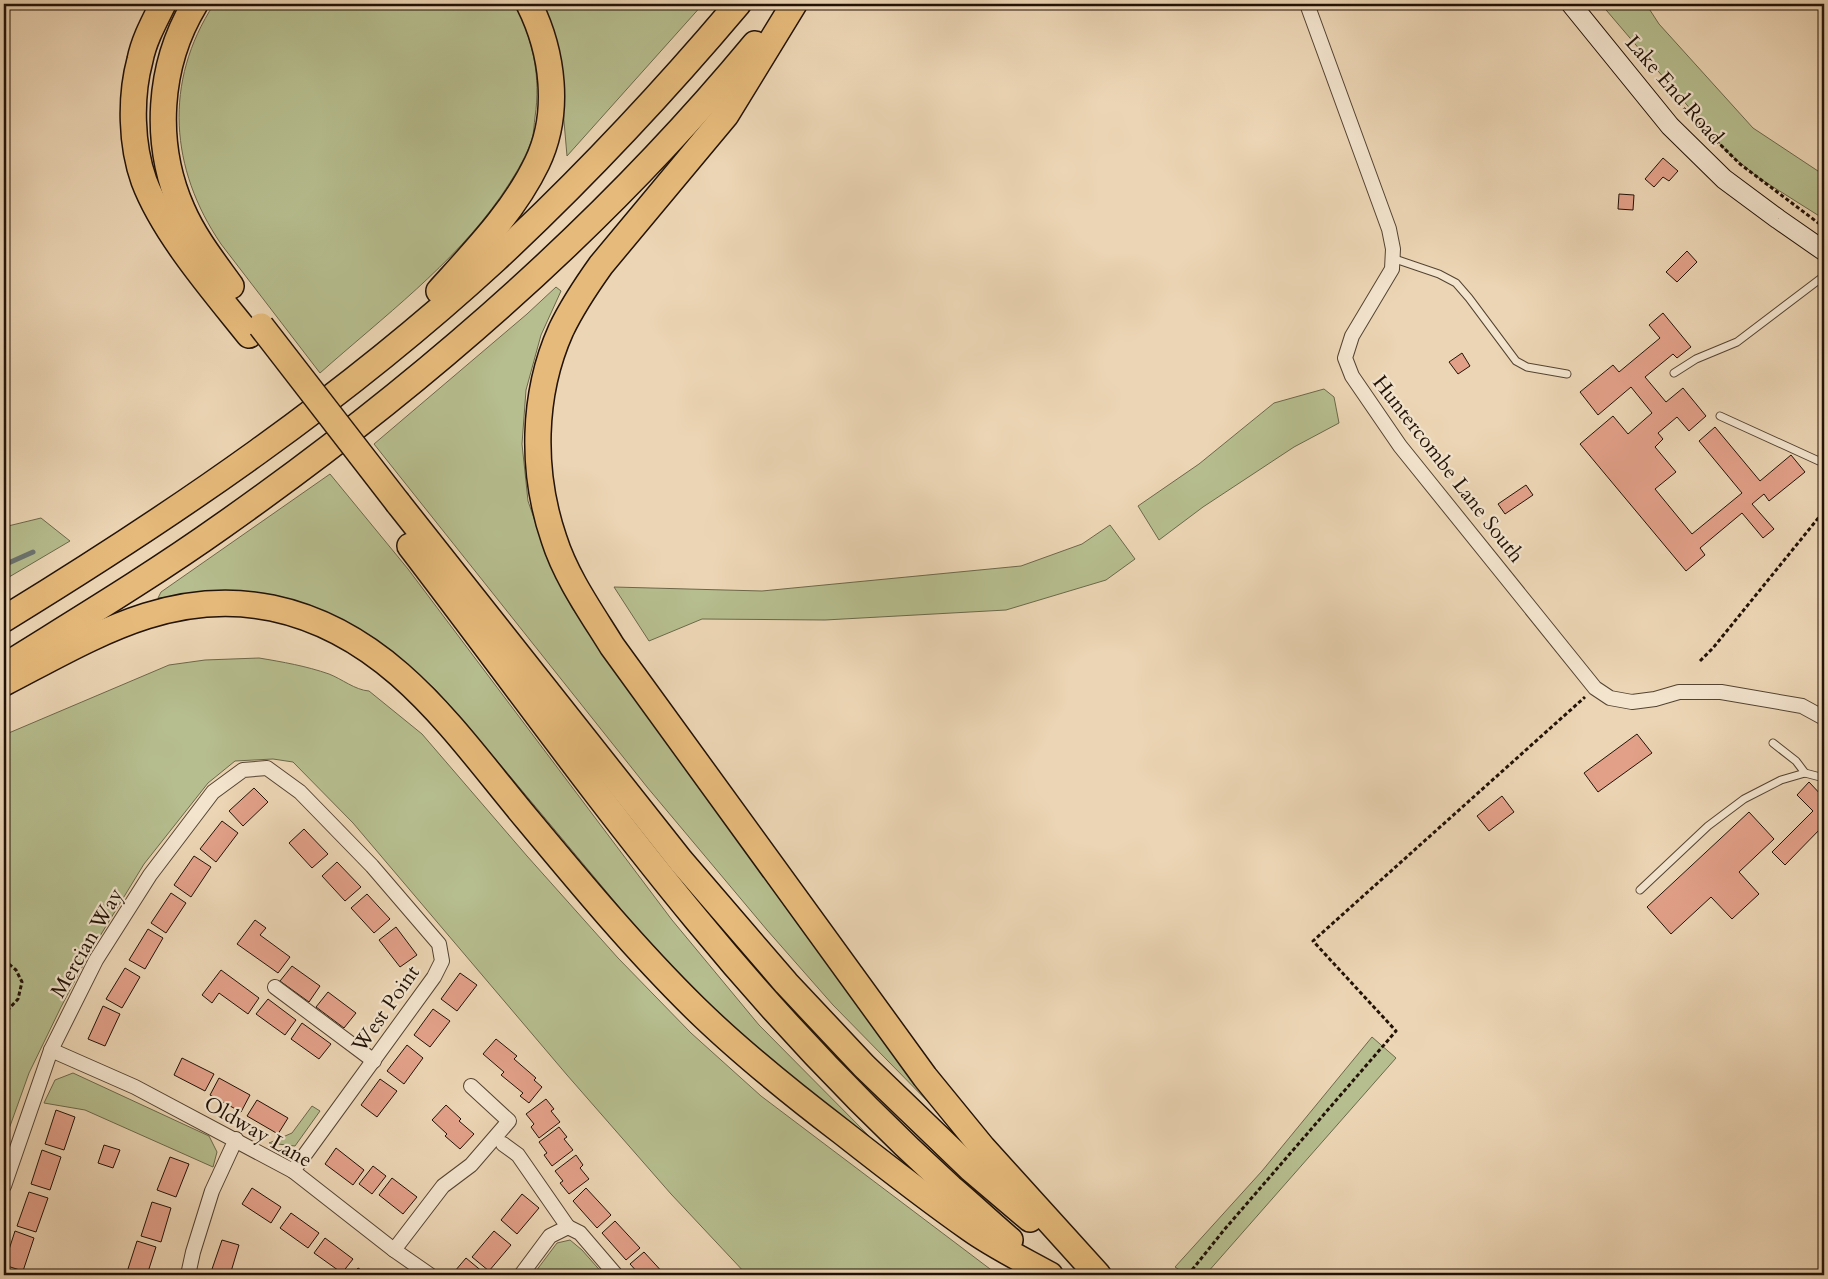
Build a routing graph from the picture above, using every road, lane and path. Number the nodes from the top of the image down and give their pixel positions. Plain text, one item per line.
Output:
1 (163, 4) edge
2 (195, 4) edge
3 (529, 4) edge
4 (738, 4) edge
5 (788, 4) edge
6 (794, 4) edge
7 (1307, 4) edge
8 (1571, 4) edge
9 (1663, 88) dead end
10 (1824, 228) edge
11 (1824, 250) edge
12 (1392, 258) junction
13 (1824, 276) edge
14 (255, 331) junction
15 (380, 358) junction
16 (1674, 373) dead end
17 (1567, 374) dead end
18 (1720, 416) dead end
19 (1824, 461) edge
20 (391, 508) junction
21 (1824, 511) edge
22 (4, 619) edge
23 (1700, 661) dead end
24 (4, 666) edge
25 (4, 683) edge
26 (1595, 688) junction
27 (1824, 718) edge
28 (1773, 743) dead end
29 (267, 768) joint
30 (1805, 773) junction
31 (1824, 778) edge
32 (1640, 890) dead end
33 (4, 960) edge
34 (275, 987) dead end
35 (4, 1014) edge
36 (50, 1050) junction
37 (374, 1061) junction
38 (471, 1086) dead end
39 (236, 1139) junction
40 (503, 1144) dead end
41 (293, 1171) junction
42 (4, 1186) edge
43 (568, 1227) junction
44 (394, 1250) junction
45 (188, 1275) edge
46 (430, 1275) edge
47 (521, 1275) edge
48 (616, 1275) edge
49 (1051, 1275) edge
50 (1098, 1275) edge
51 (1188, 1275) edge

1 - 14 highway
2 - 14 highway
3 - 15 highway
4 - 15 highway
5 - 24 highway
6 - 50 highway
7 - 12 street, Huntercombe Lane South
8 - 11 main road, Lake End Road
9 - 10 path
12 - 17 lane
12 - 26 street, Huntercombe Lane South
13 - 16 lane
14 - 20 highway
15 - 22 highway
18 - 19 lane
20 - 49 highway
20 - 50 highway
21 - 23 path
25 - 49 highway
26 - 27 street, Huntercombe Lane South
26 - 51 path
28 - 30 lane
29 - 36 street, Mercian Way
29 - 37 street, West Point
30 - 31 lane
30 - 32 lane
33 - 35 path
34 - 37 street
36 - 39 street, Oldway Lane
36 - 42 street, Mercian Way
37 - 41 street, West Point
38 - 44 street
39 - 41 street, Oldway Lane
39 - 45 street
40 - 43 street
41 - 44 street, Oldway Lane
43 - 47 street
43 - 48 street
44 - 46 street, Oldway Lane

